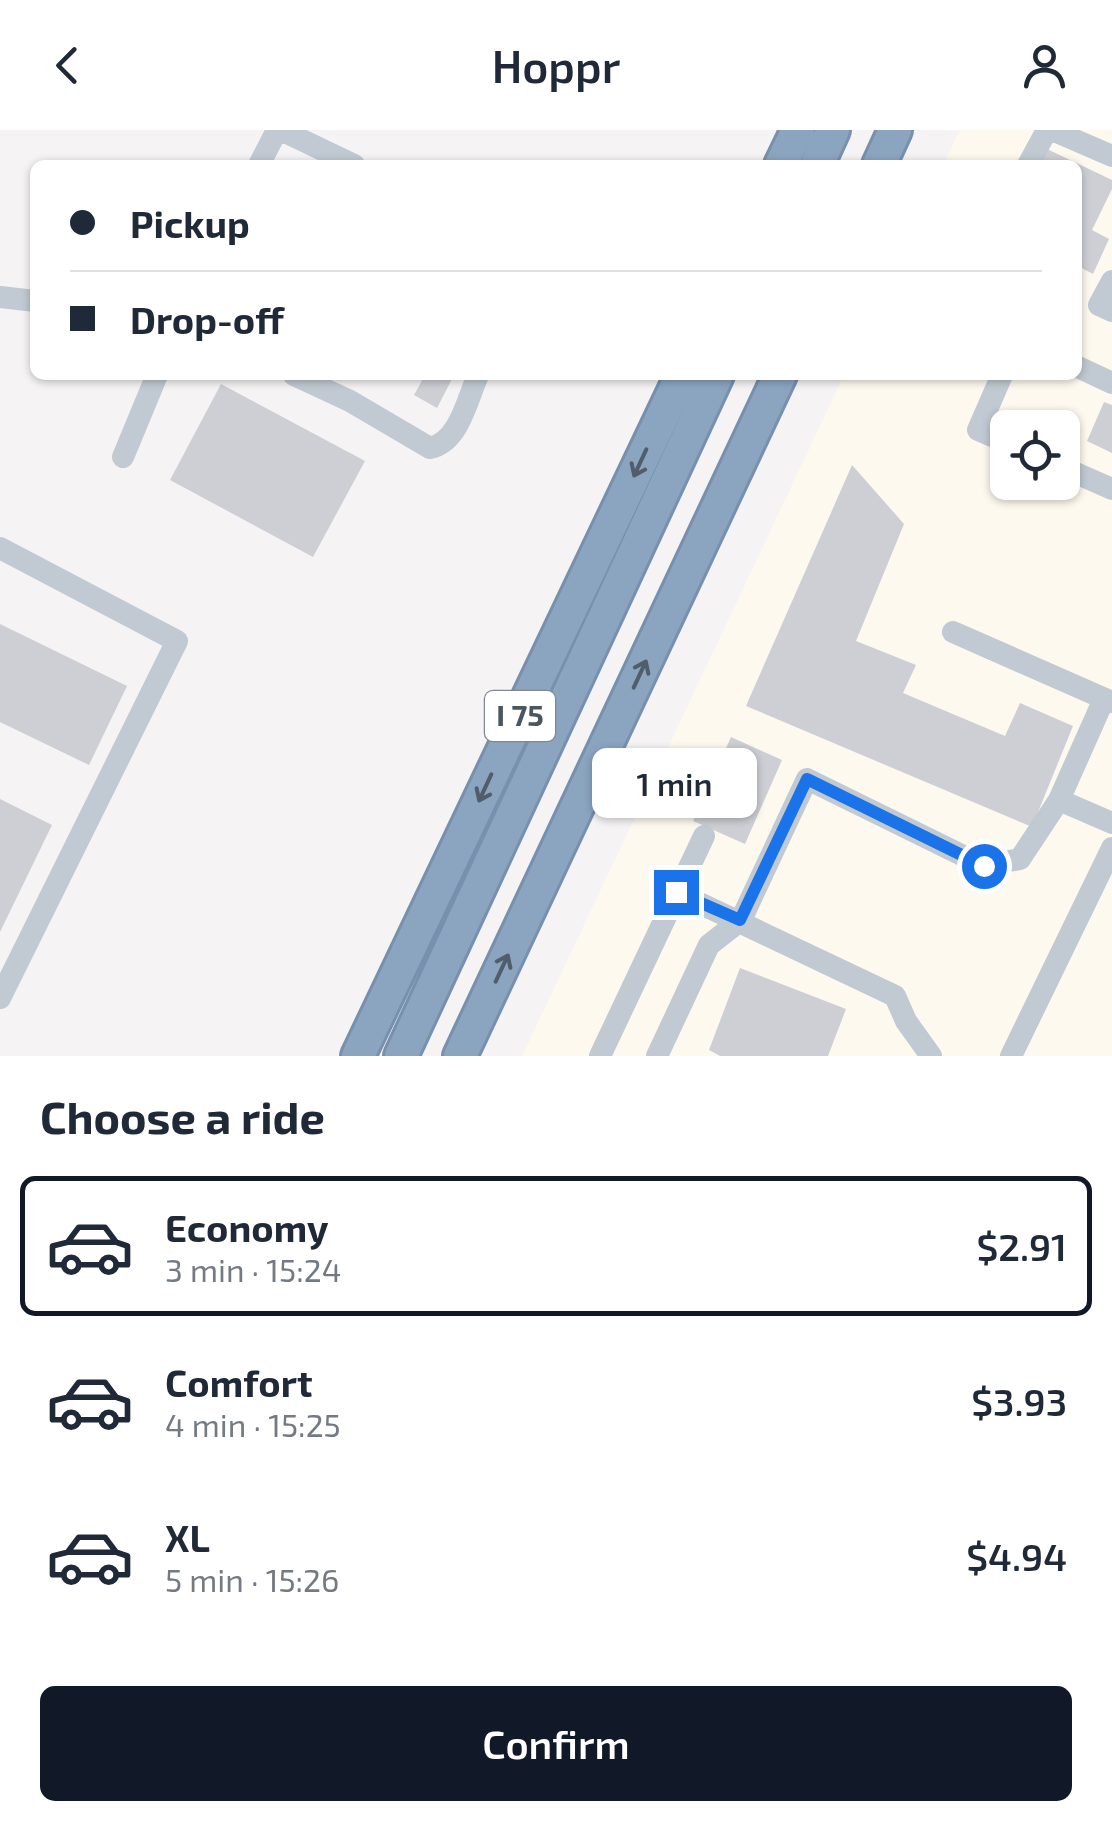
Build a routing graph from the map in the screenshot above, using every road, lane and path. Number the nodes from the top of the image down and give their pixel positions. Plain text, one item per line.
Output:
1 (279, 130) edge
2 (798, 130) edge
3 (834, 130) edge
4 (895, 130) edge
5 (1049, 130) edge
6 (1112, 156) edge
7 (262, 160) edge
8 (343, 160) edge
9 (784, 160) edge
10 (819, 160) edge
11 (881, 160) edge
12 (1031, 160) edge
13 (1112, 281) edge
14 (0, 297) edge
15 (30, 300) edge
16 (1112, 311) edge
17 (1082, 369) edge
18 (155, 380) edge
19 (305, 380) edge
20 (476, 380) edge
21 (680, 380) edge
22 (715, 380) edge
23 (778, 380) edge
24 (1000, 380) edge
25 (1112, 383) edge
26 (990, 435) edge
27 (123, 456) dead end
28 (1080, 475) edge
29 (1112, 489) edge
30 (0, 548) edge
31 (953, 632) dead end
32 (1108, 700) edge
33 (1062, 794) junction
34 (1112, 806) edge
35 (1112, 823) edge
36 (704, 836) dead end
37 (1112, 848) edge
38 (676, 892) junction
39 (740, 920) junction
40 (0, 998) edge
41 (932, 1055) edge
42 (358, 1056) edge
43 (401, 1056) edge
44 (460, 1056) edge
45 (600, 1056) edge
46 (656, 1056) edge
47 (1011, 1056) edge

1 - 7 street
1 - 8 street
2 - 9 highway
3 - 10 highway
4 - 11 highway
5 - 6 street
5 - 12 street
13 - 16 street
14 - 15 street
17 - 25 street
18 - 27 street
19 - 20 street
21 -> 42 highway, I 75
22 - 43 highway
44 -> 23 highway, I 75
24 - 26 street
28 - 29 street
30 - 40 street
31 - 32 street
32 - 33 street
33 - 34 street
33 - 35 street
33 - 39 street
36 - 38 street
37 - 47 street
38 - 39 street
38 - 45 street
39 - 41 street
39 - 46 street

